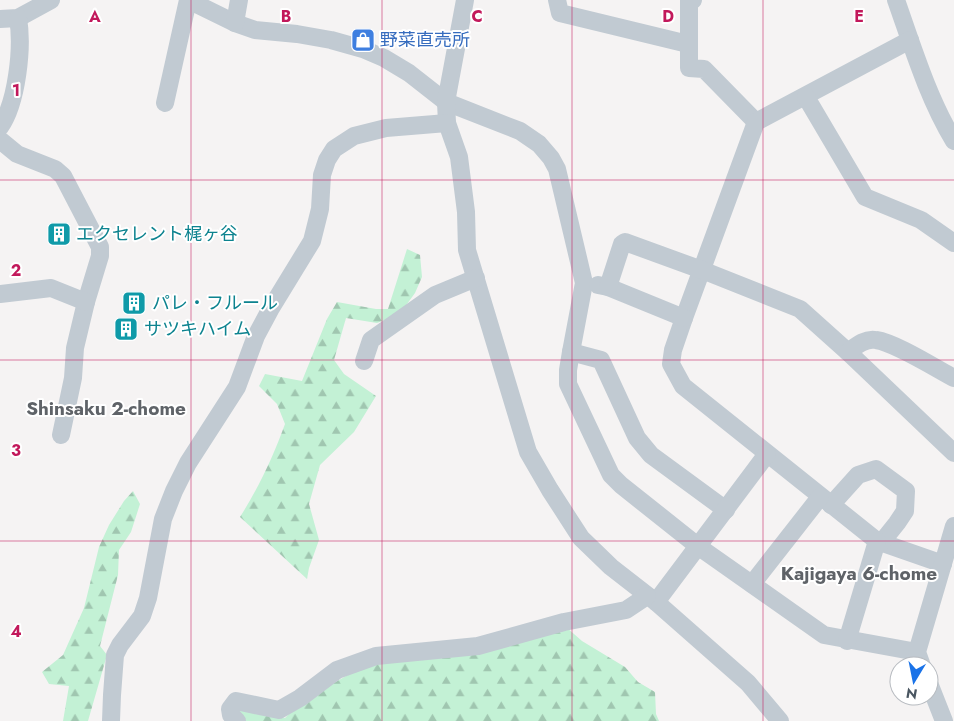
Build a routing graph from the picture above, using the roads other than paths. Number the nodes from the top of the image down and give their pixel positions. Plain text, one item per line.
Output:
1 (51, 0) edge
2 (188, 0) edge
3 (239, 0) edge
4 (465, 0) edge
5 (557, 0) edge
6 (693, 0) edge
7 (896, 0) edge
8 (18, 18) junction
9 (0, 19) edge
10 (235, 23) junction
11 (910, 40) junction
12 (688, 44) junction
13 (806, 97) junction
14 (446, 102) junction
15 (165, 103) dead end
16 (756, 122) junction
17 (447, 123) junction
18 (0, 127) edge
19 (0, 140) edge
20 (954, 141) edge
21 (954, 243) edge
22 (702, 270) junction
23 (476, 278) junction
24 (584, 283) junction
25 (608, 287) junction
26 (0, 294) edge
27 (86, 302) junction
28 (684, 318) junction
29 (570, 352) junction
30 (848, 352) junction
31 (364, 361) dead end
32 (954, 378) edge
33 (61, 435) dead end
34 (767, 454) junction
35 (954, 454) edge
36 (826, 501) junction
37 (726, 510) junction
38 (954, 526) edge
39 (879, 542) junction
40 (699, 546) junction
41 (943, 564) junction
42 (752, 584) junction
43 (652, 599) junction
44 (847, 641) junction
45 (908, 656) edge
46 (921, 656) edge
47 (938, 706) edge
48 (111, 721) edge
49 (238, 721) edge
50 (780, 721) edge
51 (944, 721) edge

1 - 8 street
2 - 10 street
2 - 15 street
3 - 10 street
4 - 14 street
5 - 12 street
6 - 12 street
7 - 11 street
8 - 9 street
8 - 18 street
10 - 14 street
11 - 13 street
11 - 20 street
12 - 16 street
13 - 16 street
13 - 21 street
14 - 17 street
14 - 24 street
16 - 22 street
17 - 23 street
17 - 48 street
19 - 27 street
22 - 25 street
22 - 28 street
22 - 30 street
23 - 31 street
23 - 43 street
24 - 25 street
24 - 29 street
25 - 28 street
26 - 27 street
27 - 33 street
28 - 34 street
29 - 37 street
29 - 40 street
30 - 32 street
30 - 35 street
34 - 36 street
34 - 37 street
36 - 39 street
36 - 39 street
36 - 42 street
37 - 40 street
38 - 41 street
39 - 41 street
39 - 44 street
40 - 42 street
40 - 43 street
41 - 46 street
42 - 44 street
43 - 49 street
43 - 50 street
44 - 45 street
47 - 51 street

